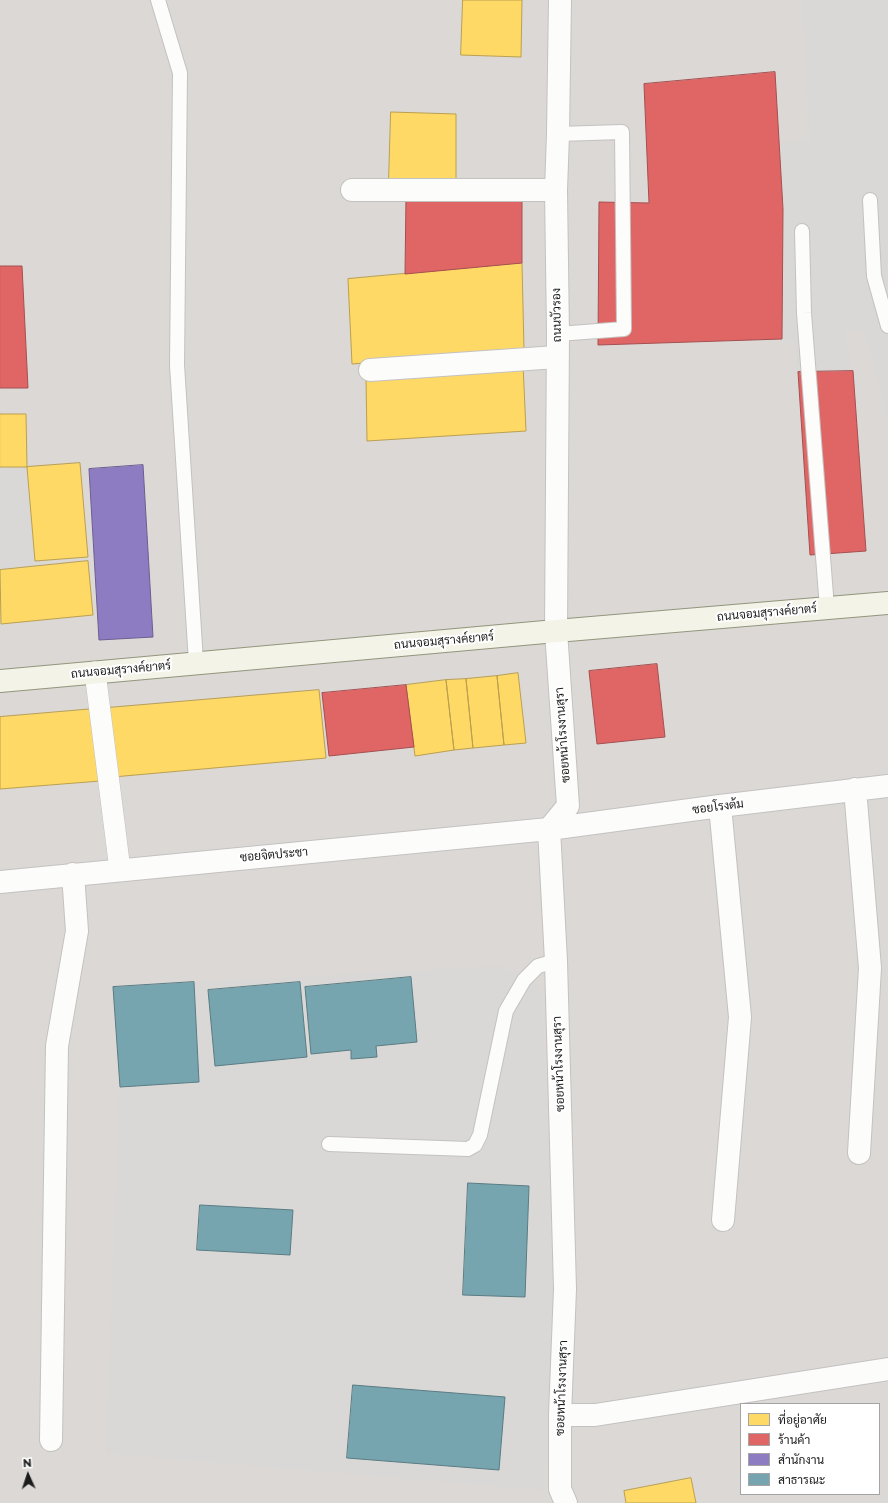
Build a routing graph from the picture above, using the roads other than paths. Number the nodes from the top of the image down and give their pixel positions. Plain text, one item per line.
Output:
1 (158, 0) edge
2 (560, 0) edge
3 (558, 134) junction
4 (352, 190) dead end
5 (556, 190) junction
6 (870, 200) dead end
7 (802, 231) dead end
8 (888, 326) edge
9 (558, 334) junction
10 (557, 357) junction
11 (370, 370) dead end
12 (888, 603) edge
13 (826, 608) junction
14 (556, 631) junction
15 (196, 662) junction
16 (96, 672) junction
17 (0, 681) edge
18 (888, 786) edge
19 (855, 789) junction
20 (720, 806) junction
21 (549, 829) junction
22 (120, 870) junction
23 (74, 874) junction
24 (0, 882) edge
25 (556, 961) junction
26 (329, 1144) dead end
27 (859, 1153) dead end
28 (723, 1220) dead end
29 (888, 1369) edge
30 (560, 1415) junction
31 (51, 1440) dead end
32 (566, 1503) edge

1 - 15 lane
2 - 3 street, ถนนบัวรอง
3 - 5 street, ถนนบัวรอง
3 - 9 lane
4 - 5 street
5 - 9 street, ถนนบัวรอง
6 - 8 lane
7 - 13 lane
9 - 10 street, ถนนบัวรอง
10 - 11 street
10 - 14 street, ถนนบัวรอง
12 - 13 main road, ถนนจอมสุรางค์ยาตร์
13 - 14 main road, ถนนจอมสุรางค์ยาตร์
14 - 15 main road, ถนนจอมสุรางค์ยาตร์
14 - 21 street, ซอยหน้าโรงงานสุรา
15 - 16 main road, ถนนจอมสุรางค์ยาตร์
16 - 17 main road, ถนนจอมสุรางค์ยาตร์
16 - 22 street
18 - 19 street, ซอยโรงต้ม
19 - 20 street, ซอยโรงต้ม
19 - 27 street
20 - 21 street, ซอยโรงต้ม
20 - 28 street
21 - 22 street, ซอยจิตประชา
21 - 25 street, ซอยหน้าโรงงานสุรา
22 - 23 street, ซอยจิตประชา
23 - 24 street, ซอยจิตประชา
23 - 31 street
25 - 26 lane
25 - 30 street, ซอยหน้าโรงงานสุรา
29 - 30 street
30 - 32 street, ซอยหน้าโรงงานสุรา

